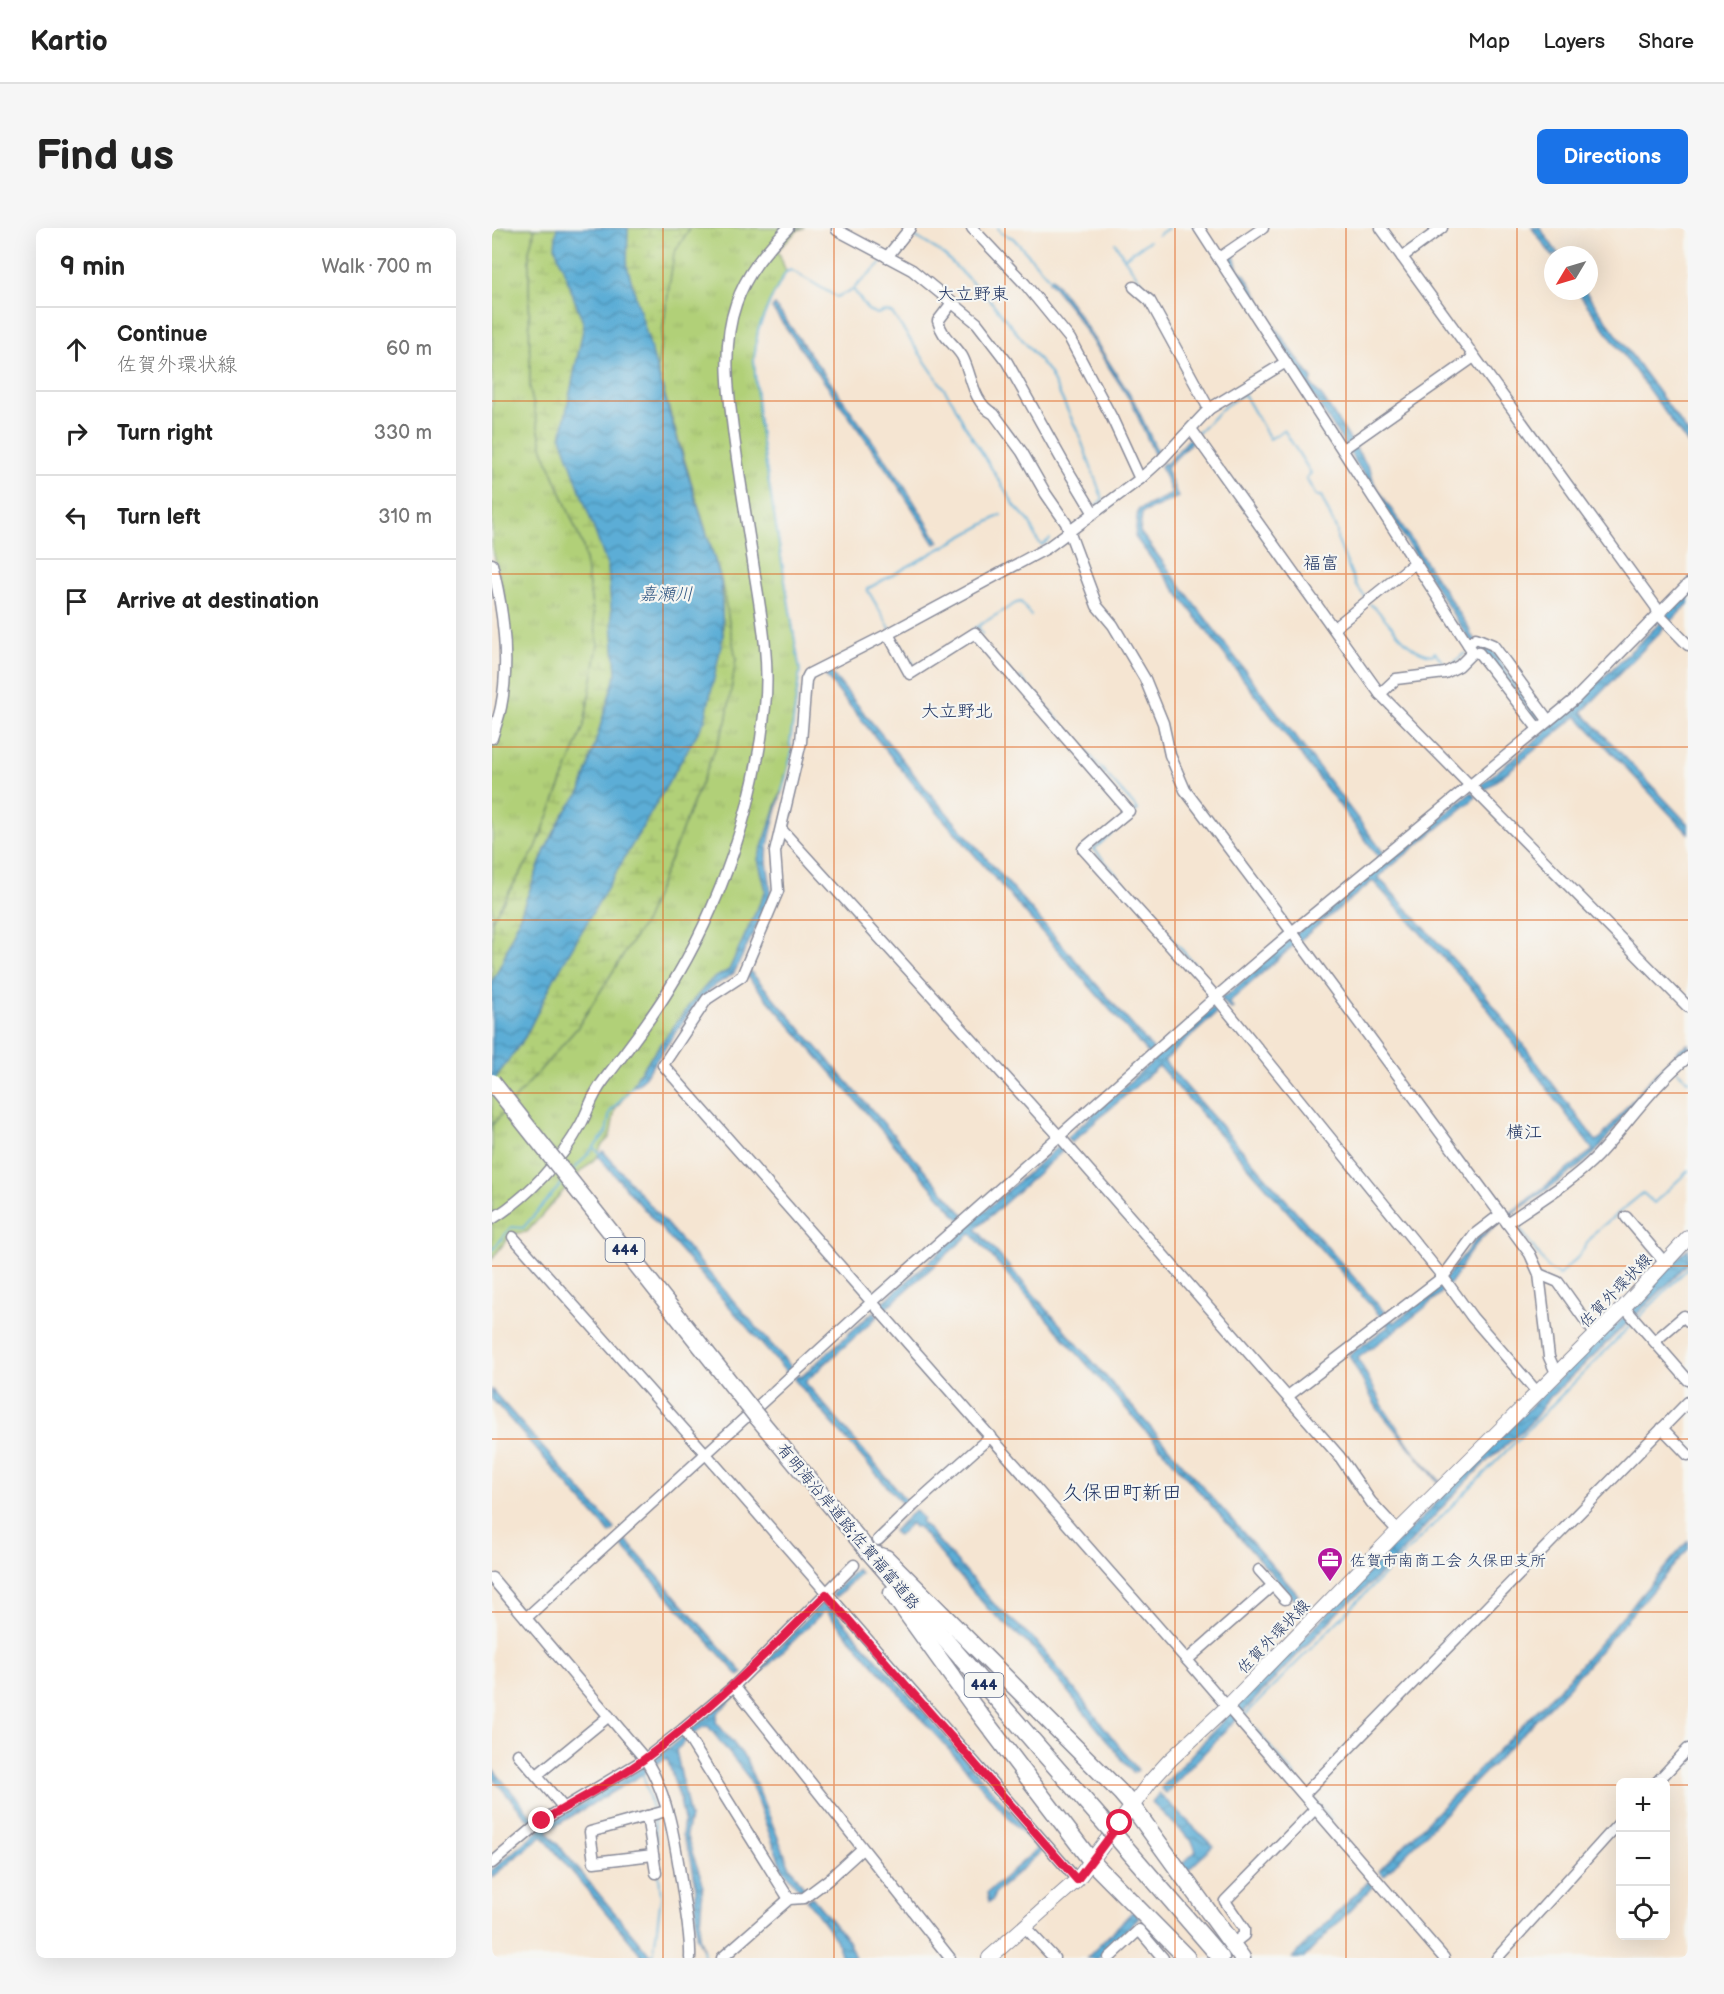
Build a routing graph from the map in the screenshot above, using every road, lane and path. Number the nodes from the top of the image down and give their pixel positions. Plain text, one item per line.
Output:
1 (788, 228) edge
2 (910, 228) edge
3 (972, 228) edge
4 (1199, 228) edge
5 (1263, 228) edge
6 (1381, 228) edge
7 (1442, 228) edge
8 (837, 230) dead end
9 (887, 256) junction
10 (1223, 256) junction
11 (1401, 257) junction
12 (1134, 287) dead end
13 (951, 303) junction
14 (1474, 357) junction
15 (1286, 362) junction
16 (1209, 409) junction
17 (1193, 433) junction
18 (1343, 449) junction
19 (1140, 479) junction
20 (1091, 509) junction
21 (1068, 527) junction
22 (1416, 562) junction
23 (492, 564) edge
24 (1688, 584) edge
25 (1660, 615) junction
26 (1334, 628) junction
27 (891, 632) junction
28 (1473, 644) junction
29 (1688, 645) edge
30 (1380, 694) junction
31 (1548, 720) junction
32 (1538, 729) junction
33 (492, 738) edge
34 (1474, 790) junction
35 (781, 829) junction
36 (1292, 932) junction
37 (1220, 1002) junction
38 (1688, 1007) edge
39 (1688, 1057) edge
40 (492, 1082) edge
41 (1063, 1140) junction
42 (1626, 1217) dead end
43 (492, 1219) edge
44 (1508, 1219) junction
45 (513, 1237) dead end
46 (1688, 1238) edge
47 (1665, 1263) junction
48 (1539, 1274) junction
49 (1445, 1281) junction
50 (877, 1308) junction
51 (1628, 1312) junction
52 (1688, 1321) edge
53 (1595, 1334) junction
54 (1655, 1341) junction
55 (1556, 1372) junction
56 (1688, 1380) edge
57 (1537, 1392) junction
58 (1288, 1396) junction
59 (1688, 1402) edge
60 (1662, 1428) junction
61 (991, 1436) junction
62 (705, 1453) junction
63 (1688, 1455) edge
64 (1398, 1531) junction
65 (873, 1546) junction
66 (854, 1565) dead end
67 (1259, 1570) dead end
68 (492, 1578) edge
69 (1273, 1585) junction
70 (826, 1594) junction
71 (1284, 1599) dead end
72 (526, 1618) junction
73 (1187, 1660) junction
74 (734, 1686) junction
75 (1229, 1708) junction
76 (609, 1716) junction
77 (683, 1729) junction
78 (1688, 1749) edge
79 (519, 1754) dead end
80 (645, 1759) junction
81 (537, 1775) junction
82 (1661, 1778) edge
83 (1304, 1794) junction
84 (1132, 1806) junction
85 (564, 1808) junction
86 (1316, 1808) junction
87 (666, 1811) junction
88 (647, 1816) junction
89 (1616, 1826) edge
90 (862, 1849) junction
91 (653, 1855) junction
92 (1092, 1862) junction
93 (492, 1863) edge
94 (656, 1872) dead end
95 (1077, 1880) junction
96 (789, 1899) junction
97 (1024, 1927) junction
98 (1238, 1950) edge
99 (690, 1958) edge
100 (722, 1958) edge
101 (950, 1958) edge
102 (989, 1958) edge
103 (1054, 1958) edge
104 (1109, 1958) edge
105 (1162, 1958) edge
106 (1187, 1958) edge
107 (1221, 1958) edge
108 (1444, 1958) edge
109 (1497, 1958) edge

1 - 43 street
2 - 9 street
3 - 19 street
4 - 10 street
5 - 10 street
6 - 11 street
7 - 11 street
8 - 9 street
9 - 13 street
10 - 15 street
11 - 14 street
12 - 16 street
13 - 20 street
13 - 21 street
14 - 18 street
14 - 25 street
15 - 16 street
15 - 18 street
16 - 17 street
17 - 19 street
17 - 26 street
18 - 22 street
19 - 20 street
20 - 21 street
21 - 27 street
21 - 36 street
22 - 26 street
22 - 28 street
23 - 33 street
24 - 25 street
25 - 29 street
25 - 31 street
26 - 30 street
27 - 35 street
27 - 37 street
28 - 30 street
28 - 31 street
28 - 32 street
30 - 34 street
31 - 32 street
32 - 34 street
34 - 36 street
34 - 38 street
35 - 41 street
35 - 50 street
36 - 37 street
36 - 44 street
37 - 41 street
37 - 49 street
39 - 44 street
40 - 65 highway, 有明海沿岸道路;佐賀福富道路 / 444, bridge
41 - 50 street
41 - 58 street
42 - 47 street
44 - 48 street
44 - 49 street
45 - 62 street
46 - 47 main road, 佐賀外環状線
47 - 51 main road, 佐賀外環状線
48 - 53 street
48 - 55 street
49 - 57 street
49 - 58 street
50 - 61 street
50 - 62 street
51 - 53 main road, 佐賀外環状線
51 - 54 street
52 - 54 street
53 - 55 main road, 佐賀外環状線
54 - 56 street
55 - 57 main road, 佐賀外環状線
57 - 64 main road, 佐賀外環状線
58 - 64 street
59 - 60 street
60 - 63 street
60 - 83 street
61 - 65 street
61 - 73 street
62 - 70 street
62 - 72 street
64 - 75 main road, 佐賀外環状線
65 - 84 highway
65 - 92 highway
65 - 107 highway, 有明海沿岸道路;佐賀福富道路 / 444, bridge
66 - 70 street
67 - 69 street
68 - 72 street
69 - 71 street
69 - 73 street
70 - 74 street
70 - 95 street
72 - 76 street
73 - 75 street
74 - 77 street
74 - 90 street
75 - 83 street
75 - 84 main road, 佐賀外環状線
76 - 80 street
76 - 81 street
77 - 80 street
77 - 96 street
78 - 82 street
79 - 81 street
80 - 85 street
80 - 87 street
81 - 85 street
83 - 86 street
84 - 92 main road, 佐賀外環状線
84 - 98 highway
85 - 93 street
86 - 98 street
86 - 108 street
87 - 88 street
87 - 99 street
88 - 91 street
88 - 91 street
89 - 109 street
90 - 96 street
90 - 101 street
91 - 94 street
92 - 95 main road, 佐賀外環状線
92 - 106 highway
95 - 97 main road, 佐賀外環状線
96 - 100 street
97 - 102 main road, 佐賀外環状線
97 - 103 street
104 - 105 street

